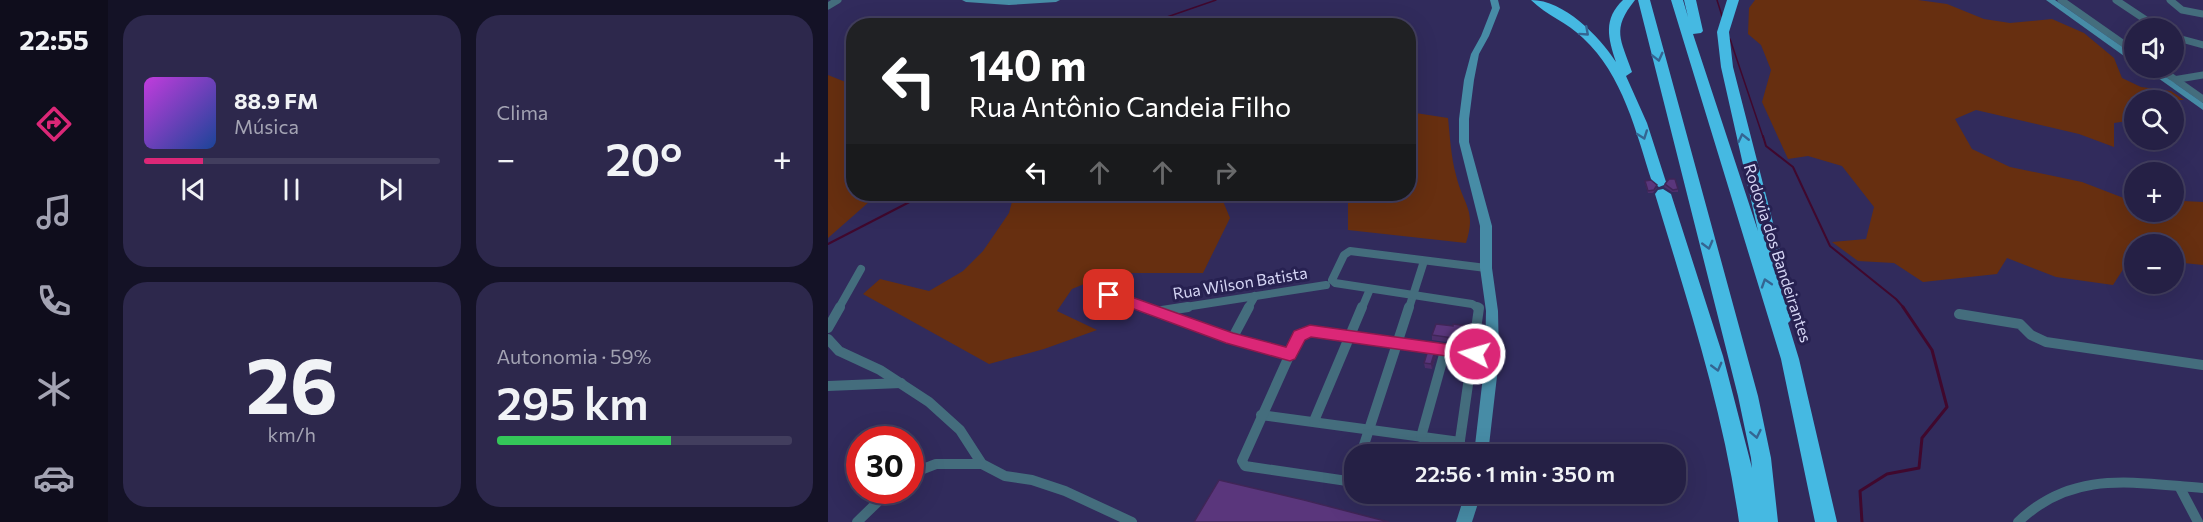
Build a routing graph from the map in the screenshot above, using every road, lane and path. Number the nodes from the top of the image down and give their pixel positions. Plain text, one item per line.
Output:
1 (838, 0) edge
2 (966, 0) edge
3 (1056, 0) edge
4 (1494, 0) edge
5 (1537, 0) edge
6 (1629, 0) edge
7 (1644, 0) edge
8 (1677, 0) edge
9 (1690, 0) edge
10 (1733, 0) edge
11 (2050, 0) edge
12 (2061, 0) edge
13 (2116, 0) edge
14 (2170, 0) edge
15 (828, 6) edge
16 (2203, 14) edge
17 (2143, 18) edge
18 (2184, 40) edge
19 (2124, 44) edge
20 (2203, 45) edge
21 (2124, 51) edge
22 (2203, 75) edge
23 (2168, 78) edge
24 (2172, 80) junction
25 (1627, 88) junction
26 (2203, 99) edge
27 (2203, 107) edge
28 (1714, 119) junction
29 (1424, 261) junction
30 (1486, 268) junction
31 (861, 269) dead end
32 (1326, 285) dead end
33 (1370, 289) junction
34 (1109, 295) dead end
35 (1255, 296) junction
36 (1414, 296) junction
37 (1160, 312) junction
38 (1959, 314) dead end
39 (828, 328) edge
40 (1350, 338) junction
41 (828, 339) edge
42 (1232, 339) junction
43 (1399, 343) junction
44 (1445, 351) junction
45 (1290, 354) junction
46 (1475, 354) junction
47 (1790, 359) junction
48 (2203, 365) edge
49 (901, 383) junction
50 (828, 386) edge
51 (1261, 416) junction
52 (1314, 421) junction
53 (1369, 428) junction
54 (1421, 436) junction
55 (1460, 442) joint
56 (1364, 444) edge
57 (1482, 444) edge
58 (982, 464) junction
59 (924, 467) edge
60 (1344, 479) edge
61 (2179, 486) junction
62 (2203, 488) edge
63 (876, 504) edge
64 (1470, 504) edge
65 (857, 522) edge
66 (1132, 522) edge
67 (1464, 522) edge
68 (1750, 522) edge
69 (1767, 522) edge
70 (1826, 522) edge
71 (2018, 522) edge
72 (2198, 522) edge

1 - 15 street
2 - 3 main road
4 - 30 main road
5 -> 25 highway
6 - 25 highway
7 -> 69 highway
8 - 28 highway, Rodovia dos Bandeirantes
9 - 28 highway
47 -> 10 highway
11 - 21 main road
12 - 19 street
13 - 17 street
14 - 16 street
18 - 20 street
22 - 24 street
23 - 24 main road
24 - 26 street
24 - 27 main road
25 -> 68 highway
47 -> 28 highway, Rodovia dos Bandeirantes
29 - 30 street
29 - 33 street, Rua Wilson Batista
29 - 36 street
30 - 57 main road
31 - 39 street
32 - 35 street, Rua Wilson Batista
33 - 36 street, Rua Wilson Batista
33 - 40 street
34 - 37 street
35 - 37 street, Rua Wilson Batista
35 - 42 street
36 - 43 street
36 - 46 street, Rua Wilson Batista
37 - 42 street
38 - 48 street
40 - 43 street
40 - 45 street
40 - 52 street
41 - 49 street
42 - 45 street
43 - 44 street
43 - 53 street
44 - 46 street
44 - 54 street
45 - 51 street
46 - 55 street
47 - 70 highway, Rodovia dos Bandeirantes
49 - 50 street
49 - 58 street
51 - 52 street
51 - 60 street
52 - 53 street
53 - 54 street
53 - 56 street
54 - 55 street
58 - 59 street
58 - 66 street
61 - 62 street
61 - 71 street
61 - 72 street
63 - 65 street
64 - 67 main road

